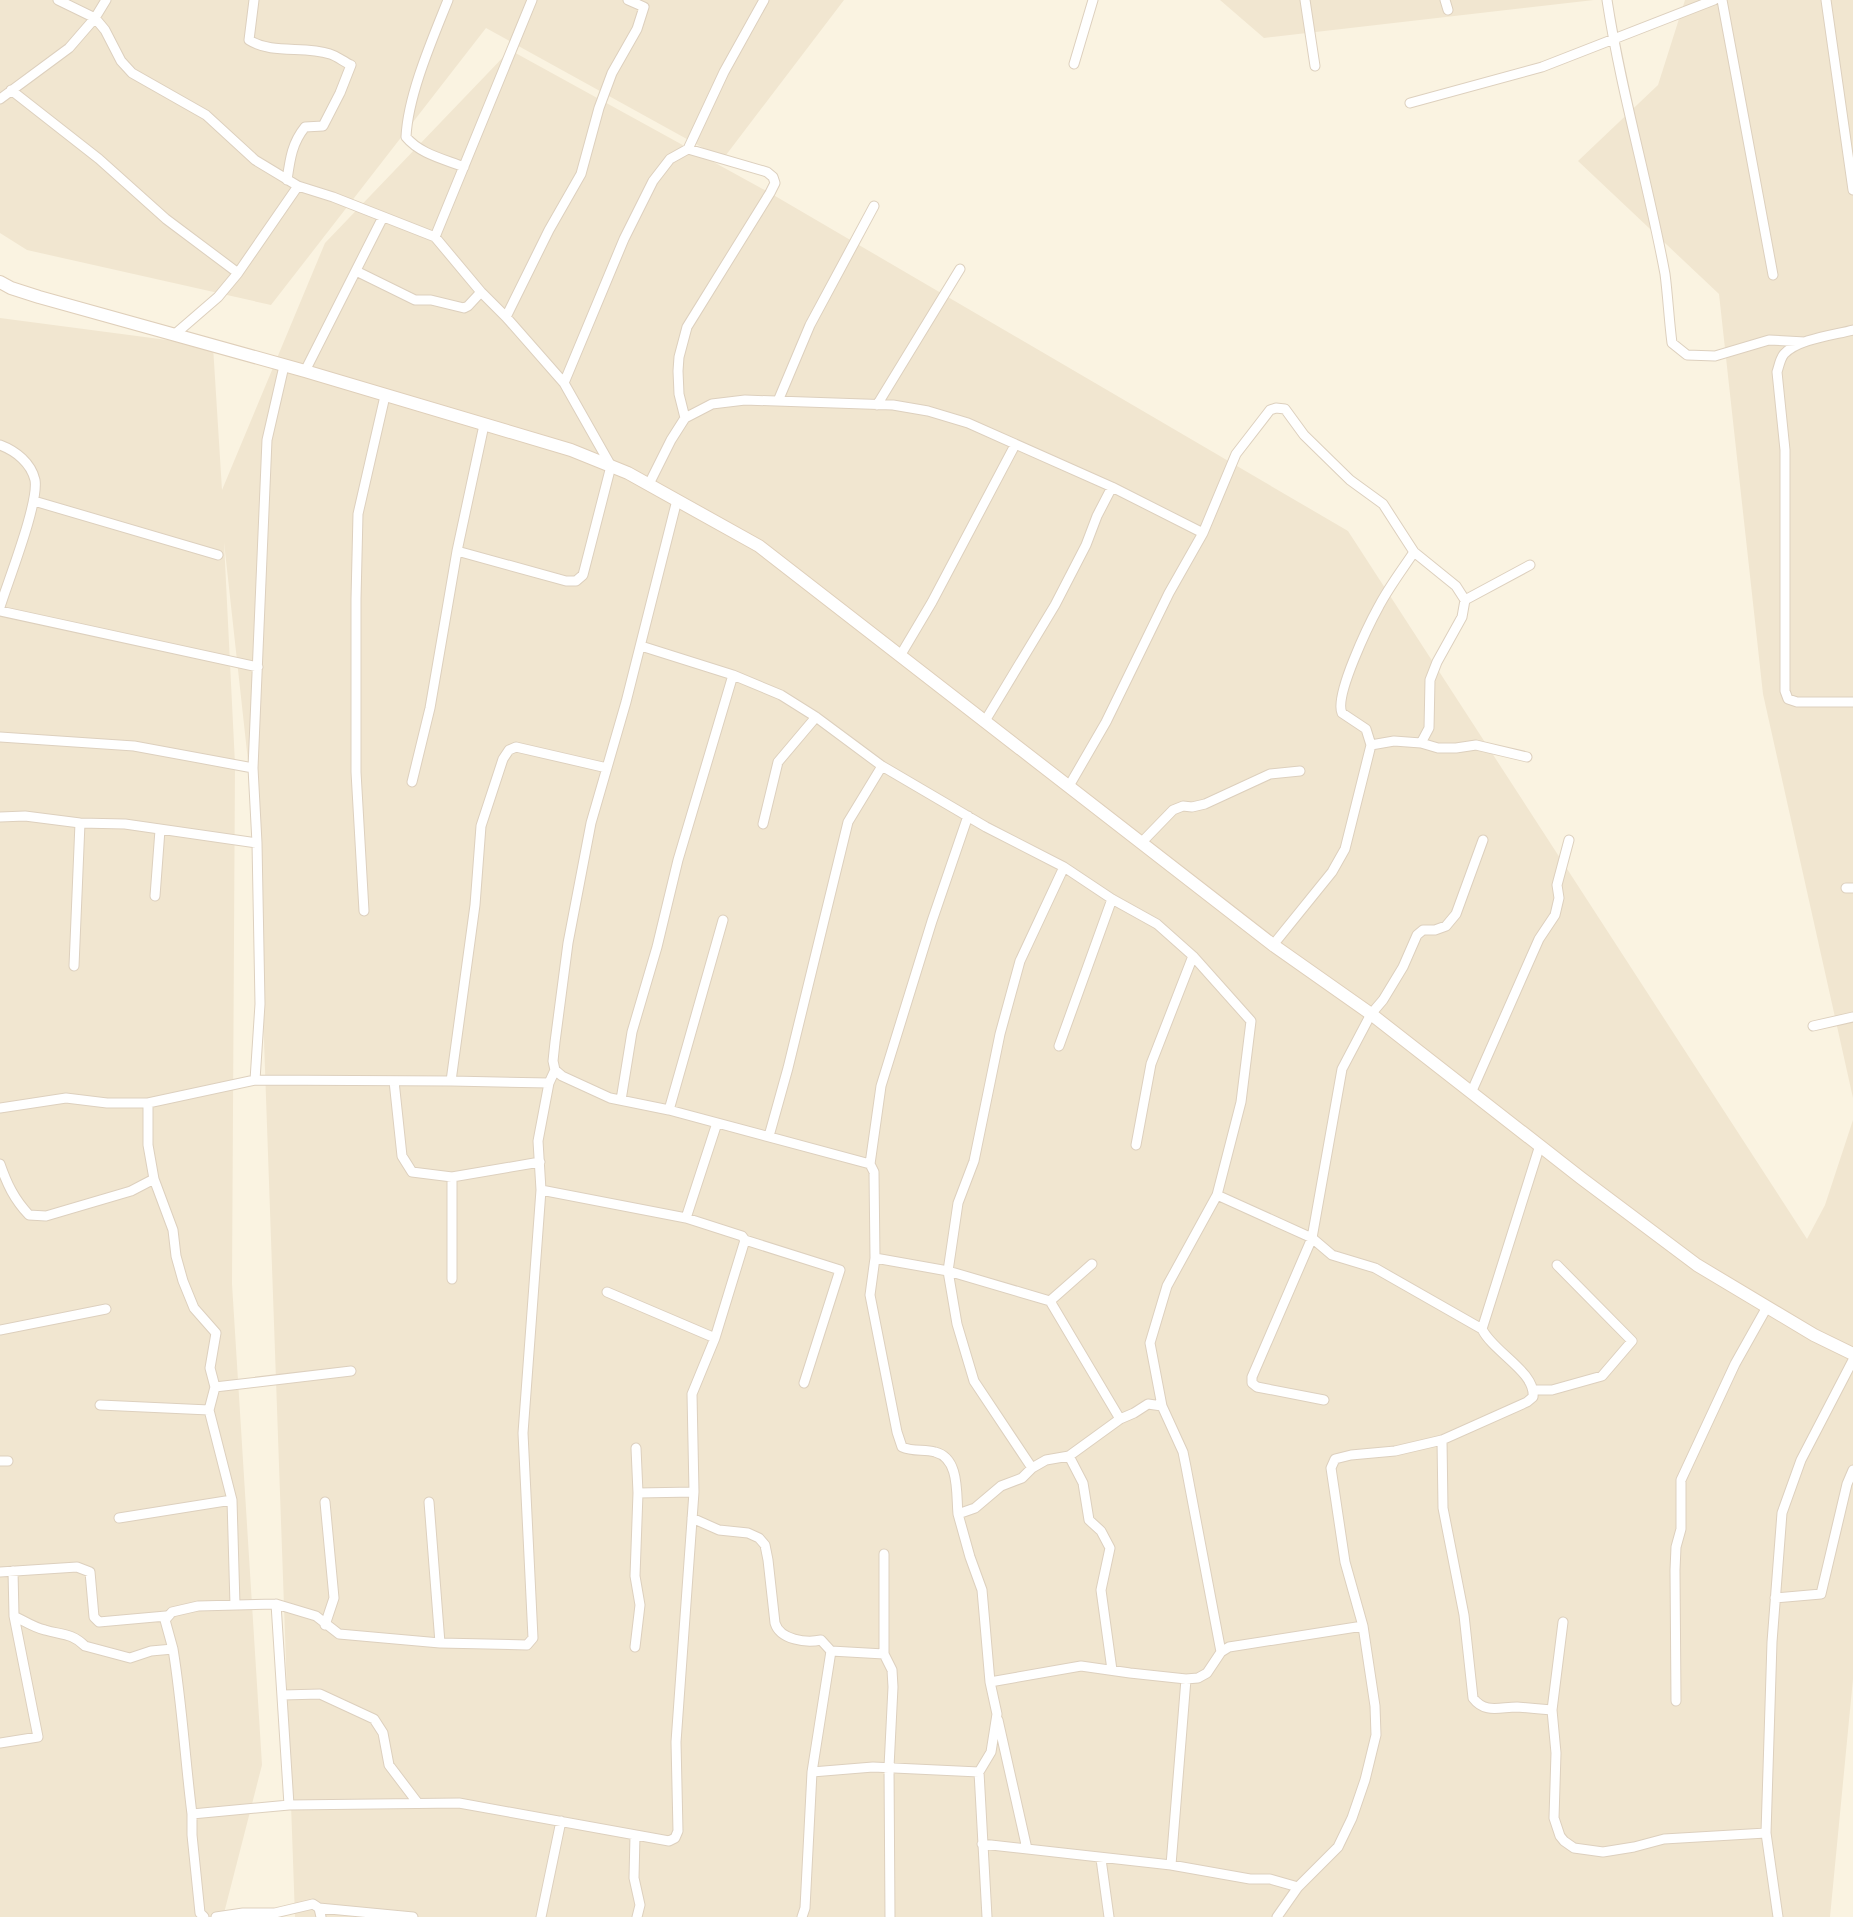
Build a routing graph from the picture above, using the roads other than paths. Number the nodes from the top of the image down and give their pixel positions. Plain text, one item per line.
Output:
1 (58, 0) edge
2 (106, 0) edge
3 (254, 0) edge
4 (448, 0) edge
5 (532, 0) edge
6 (628, 0) edge
7 (764, 0) edge
8 (1093, 0) edge
9 (1305, 0) edge
10 (1607, 0) edge
11 (1722, 0) edge
12 (1826, 0) edge
13 (1709, 1) edge
14 (95, 18) junction
15 (1613, 39) junction
16 (1074, 64) dead end
17 (1314, 66) dead end
18 (11, 90) junction
19 (0, 99) edge
20 (1410, 103) dead end
21 (688, 149) junction
22 (464, 167) junction
23 (287, 180) junction
24 (298, 186) junction
25 (1853, 190) edge
26 (874, 206) dead end
27 (383, 217) junction
28 (435, 237) junction
29 (960, 268) dead end
30 (356, 271) junction
31 (238, 273) junction
32 (1773, 275) dead end
33 (0, 282) edge
34 (481, 292) junction
35 (506, 317) junction
36 (1853, 330) edge
37 (174, 335) junction
38 (1805, 342) junction
39 (284, 366) junction
40 (305, 371) junction
41 (564, 382) junction
42 (385, 396) junction
43 (778, 401) junction
44 (876, 405) junction
45 (685, 418) junction
46 (484, 425) junction
47 (0, 445) edge
48 (1015, 445) junction
49 (611, 466) junction
50 (649, 484) junction
51 (1112, 487) junction
52 (677, 500) junction
53 (34, 501) junction
54 (1203, 533) junction
55 (457, 551) junction
56 (1414, 552) junction
57 (218, 555) dead end
58 (1530, 565) dead end
59 (1465, 600) junction
60 (0, 607) edge
61 (0, 612) edge
62 (641, 646) junction
63 (900, 656) junction
64 (258, 667) junction
65 (733, 675) junction
66 (1853, 702) edge
67 (816, 717) junction
68 (985, 721) junction
69 (0, 737) edge
70 (1421, 742) junction
71 (1371, 745) junction
72 (1527, 757) dead end
73 (882, 766) junction
74 (253, 768) junction
75 (607, 768) junction
76 (1300, 771) dead end
77 (412, 782) dead end
78 (1069, 786) junction
79 (968, 816) junction
80 (0, 818) edge
81 (80, 823) junction
82 (763, 824) dead end
83 (160, 830) junction
84 (1483, 840) dead end
85 (1569, 840) dead end
86 (1142, 842) junction
87 (257, 843) junction
88 (1064, 867) junction
89 (155, 896) dead end
90 (1112, 899) junction
91 (364, 911) dead end
92 (723, 920) dead end
93 (1273, 945) junction
94 (1193, 956) junction
95 (74, 966) dead end
96 (1371, 1014) junction
97 (1853, 1017) edge
98 (1813, 1026) dead end
99 (1059, 1046) dead end
100 (555, 1071) junction
101 (255, 1080) junction
102 (394, 1081) junction
103 (451, 1081) junction
104 (549, 1083) junction
105 (1471, 1093) junction
106 (621, 1100) junction
107 (148, 1103) junction
108 (0, 1108) edge
109 (669, 1110) junction
110 (717, 1123) junction
111 (769, 1136) junction
112 (1136, 1145) dead end
113 (1540, 1145) junction
114 (540, 1162) junction
115 (0, 1164) edge
116 (870, 1164) junction
117 (452, 1177) junction
118 (154, 1179) junction
119 (541, 1190) junction
120 (1217, 1195) junction
121 (686, 1218) junction
122 (1312, 1238) junction
123 (745, 1240) junction
124 (875, 1258) junction
125 (1092, 1264) dead end
126 (1557, 1265) dead end
127 (948, 1271) junction
128 (452, 1279) dead end
129 (607, 1292) dead end
130 (1050, 1301) junction
131 (1767, 1307) junction
132 (106, 1309) dead end
133 (1482, 1329) junction
134 (0, 1330) edge
135 (715, 1338) junction
136 (1853, 1354) edge
137 (1853, 1360) edge
138 (351, 1371) dead end
139 (804, 1383) dead end
140 (216, 1387) junction
141 (1534, 1390) junction
142 (1324, 1400) dead end
143 (100, 1405) dead end
144 (1162, 1406) junction
145 (210, 1410) junction
146 (1120, 1419) junction
147 (1442, 1440) junction
148 (636, 1448) dead end
149 (1068, 1456) junction
150 (1032, 1468) junction
151 (1853, 1470) edge
152 (694, 1492) junction
153 (638, 1493) junction
154 (232, 1500) junction
155 (325, 1502) dead end
156 (429, 1503) dead end
157 (958, 1514) junction
158 (119, 1518) dead end
159 (692, 1518) junction
160 (884, 1554) dead end
161 (13, 1571) junction
162 (0, 1572) edge
163 (1775, 1598) junction
164 (276, 1604) junction
165 (235, 1605) junction
166 (14, 1616) junction
167 (166, 1616) junction
168 (1563, 1622) dead end
169 (326, 1625) junction
170 (1363, 1626) junction
171 (440, 1643) junction
172 (635, 1647) dead end
173 (173, 1649) junction
174 (831, 1651) junction
175 (1221, 1652) junction
176 (884, 1654) junction
177 (1112, 1670) junction
178 (1186, 1679) junction
179 (990, 1682) junction
180 (283, 1695) junction
181 (1676, 1701) dead end
182 (1552, 1710) junction
183 (997, 1714) junction
184 (0, 1743) edge
185 (890, 1767) junction
186 (812, 1772) junction
187 (979, 1772) junction
188 (417, 1802) junction
189 (289, 1805) junction
190 (192, 1815) junction
191 (561, 1821) junction
192 (1766, 1833) junction
193 (635, 1835) junction
194 (982, 1844) junction
195 (1027, 1849) junction
196 (1101, 1859) junction
197 (1171, 1865) junction
198 (1299, 1887) junction
199 (320, 1912) edge
200 (204, 1917) edge
201 (217, 1917) edge
202 (413, 1917) edge
203 (542, 1917) edge
204 (638, 1917) edge
205 (802, 1917) edge
206 (890, 1917) edge
207 (987, 1917) edge
208 (1109, 1917) edge
209 (1276, 1917) edge
210 (1778, 1917) edge

1 - 14 street
2 - 14 street
3 - 23 street
4 - 22 street
5 - 22 street
6 - 35 street
7 - 21 street
8 - 16 street
9 - 17 street
10 - 15 street
11 - 32 street
12 - 25 street
13 - 15 street
14 - 18 street
14 - 23 street
15 - 20 street
15 - 38 street
18 - 19 street
18 - 31 street
21 - 41 street
21 - 45 street
22 - 28 street
23 - 24 street
24 - 27 street
24 - 31 street
26 - 43 street
27 - 28 street
27 - 30 street
28 - 34 street
29 - 44 street
30 - 34 street
30 - 40 street
31 - 37 street
33 - 37 street
34 - 35 street
35 - 41 street
36 - 38 street
37 - 39 street
38 - 66 street
39 - 40 street
39 - 64 street
40 - 42 street
41 - 49 street
42 - 46 street
42 - 91 street
43 - 44 street
43 - 45 street
44 - 48 street
45 - 50 street
46 - 49 street
46 - 55 street
47 - 53 street
48 - 51 street
48 - 63 street
49 - 50 street
49 - 55 street
50 - 52 street
51 - 54 street
51 - 68 street
52 - 62 street
52 - 63 street
53 - 57 street
53 - 60 street
54 - 56 street
54 - 78 street
55 - 77 street
56 - 59 street
56 - 71 street
58 - 59 street
59 - 70 street
61 - 64 street
62 - 65 street
62 - 75 street
63 - 68 street
64 - 74 street
65 - 67 street
65 - 106 street
67 - 73 street
67 - 82 street
68 - 78 street
69 - 74 street
70 - 71 street
70 - 72 street
71 - 93 street
73 - 79 street
73 - 111 street
74 - 87 street
75 - 100 street
75 - 103 street
76 - 86 street
78 - 86 street
79 - 88 street
79 - 116 street
80 - 81 street
81 - 83 street
81 - 95 street
83 - 87 street
83 - 89 street
84 - 96 street
85 - 105 street
86 - 93 street
87 - 101 street
88 - 90 street
88 - 127 street
90 - 94 street
90 - 99 street
92 - 109 street
93 - 96 street
94 - 112 street
94 - 120 street
96 - 105 street
96 - 122 street
97 - 98 street
100 - 104 street
100 - 106 street
101 - 102 street
101 - 107 street
102 - 103 street
102 - 117 street
103 - 104 street
104 - 114 street
105 - 113 street
106 - 109 street
107 - 108 street
107 - 118 street
109 - 110 street
110 - 111 street
110 - 121 street
111 - 116 street
113 - 131 street
113 - 133 street
114 - 117 street
114 - 119 street
115 - 118 street
116 - 124 street
117 - 128 street
118 - 140 street
119 - 121 street
119 - 171 street
120 - 122 street
120 - 144 street
121 - 123 street
122 - 133 street
122 - 142 street
123 - 135 street
123 - 139 street
124 - 127 street
124 - 157 street
125 - 130 street
126 - 141 street
127 - 130 street
127 - 150 street
129 - 135 street
130 - 146 street
131 - 136 street
131 - 181 street
132 - 134 street
133 - 141 street
135 - 152 street
137 - 163 street
138 - 140 street
140 - 145 street
141 - 147 street
143 - 145 street
144 - 146 street
144 - 175 street
145 - 154 street
146 - 149 street
147 - 170 street
147 - 182 street
148 - 153 street
149 - 150 street
149 - 177 street
150 - 157 street
151 - 163 street
152 - 153 street
152 - 159 street
153 - 172 street
154 - 158 street
154 - 165 street
155 - 169 street
156 - 171 street
157 - 179 street
159 - 174 street
159 - 193 street
160 - 176 street
161 - 162 street
161 - 166 street
161 - 167 street
163 - 192 street
164 - 165 street
164 - 169 street
164 - 180 street
165 - 167 street
166 - 173 street
166 - 184 street
167 - 173 street
168 - 182 street
169 - 171 street
170 - 175 street
170 - 198 street
173 - 190 street
174 - 176 street
174 - 186 street
175 - 178 street
176 - 185 street
177 - 178 street
177 - 179 street
178 - 197 street
179 - 183 street
180 - 188 street
180 - 189 street
182 - 192 street
183 - 187 street
183 - 195 street
185 - 186 street
185 - 187 street
185 - 206 street
186 - 205 street
187 - 194 street
188 - 189 street
188 - 191 street
189 - 190 street
190 - 200 street
191 - 193 street
191 - 203 street
192 - 210 street
193 - 204 street
194 - 195 street
194 - 207 street
195 - 196 street
196 - 197 street
196 - 208 street
197 - 198 street
198 - 209 street
199 - 201 street
199 - 202 street

